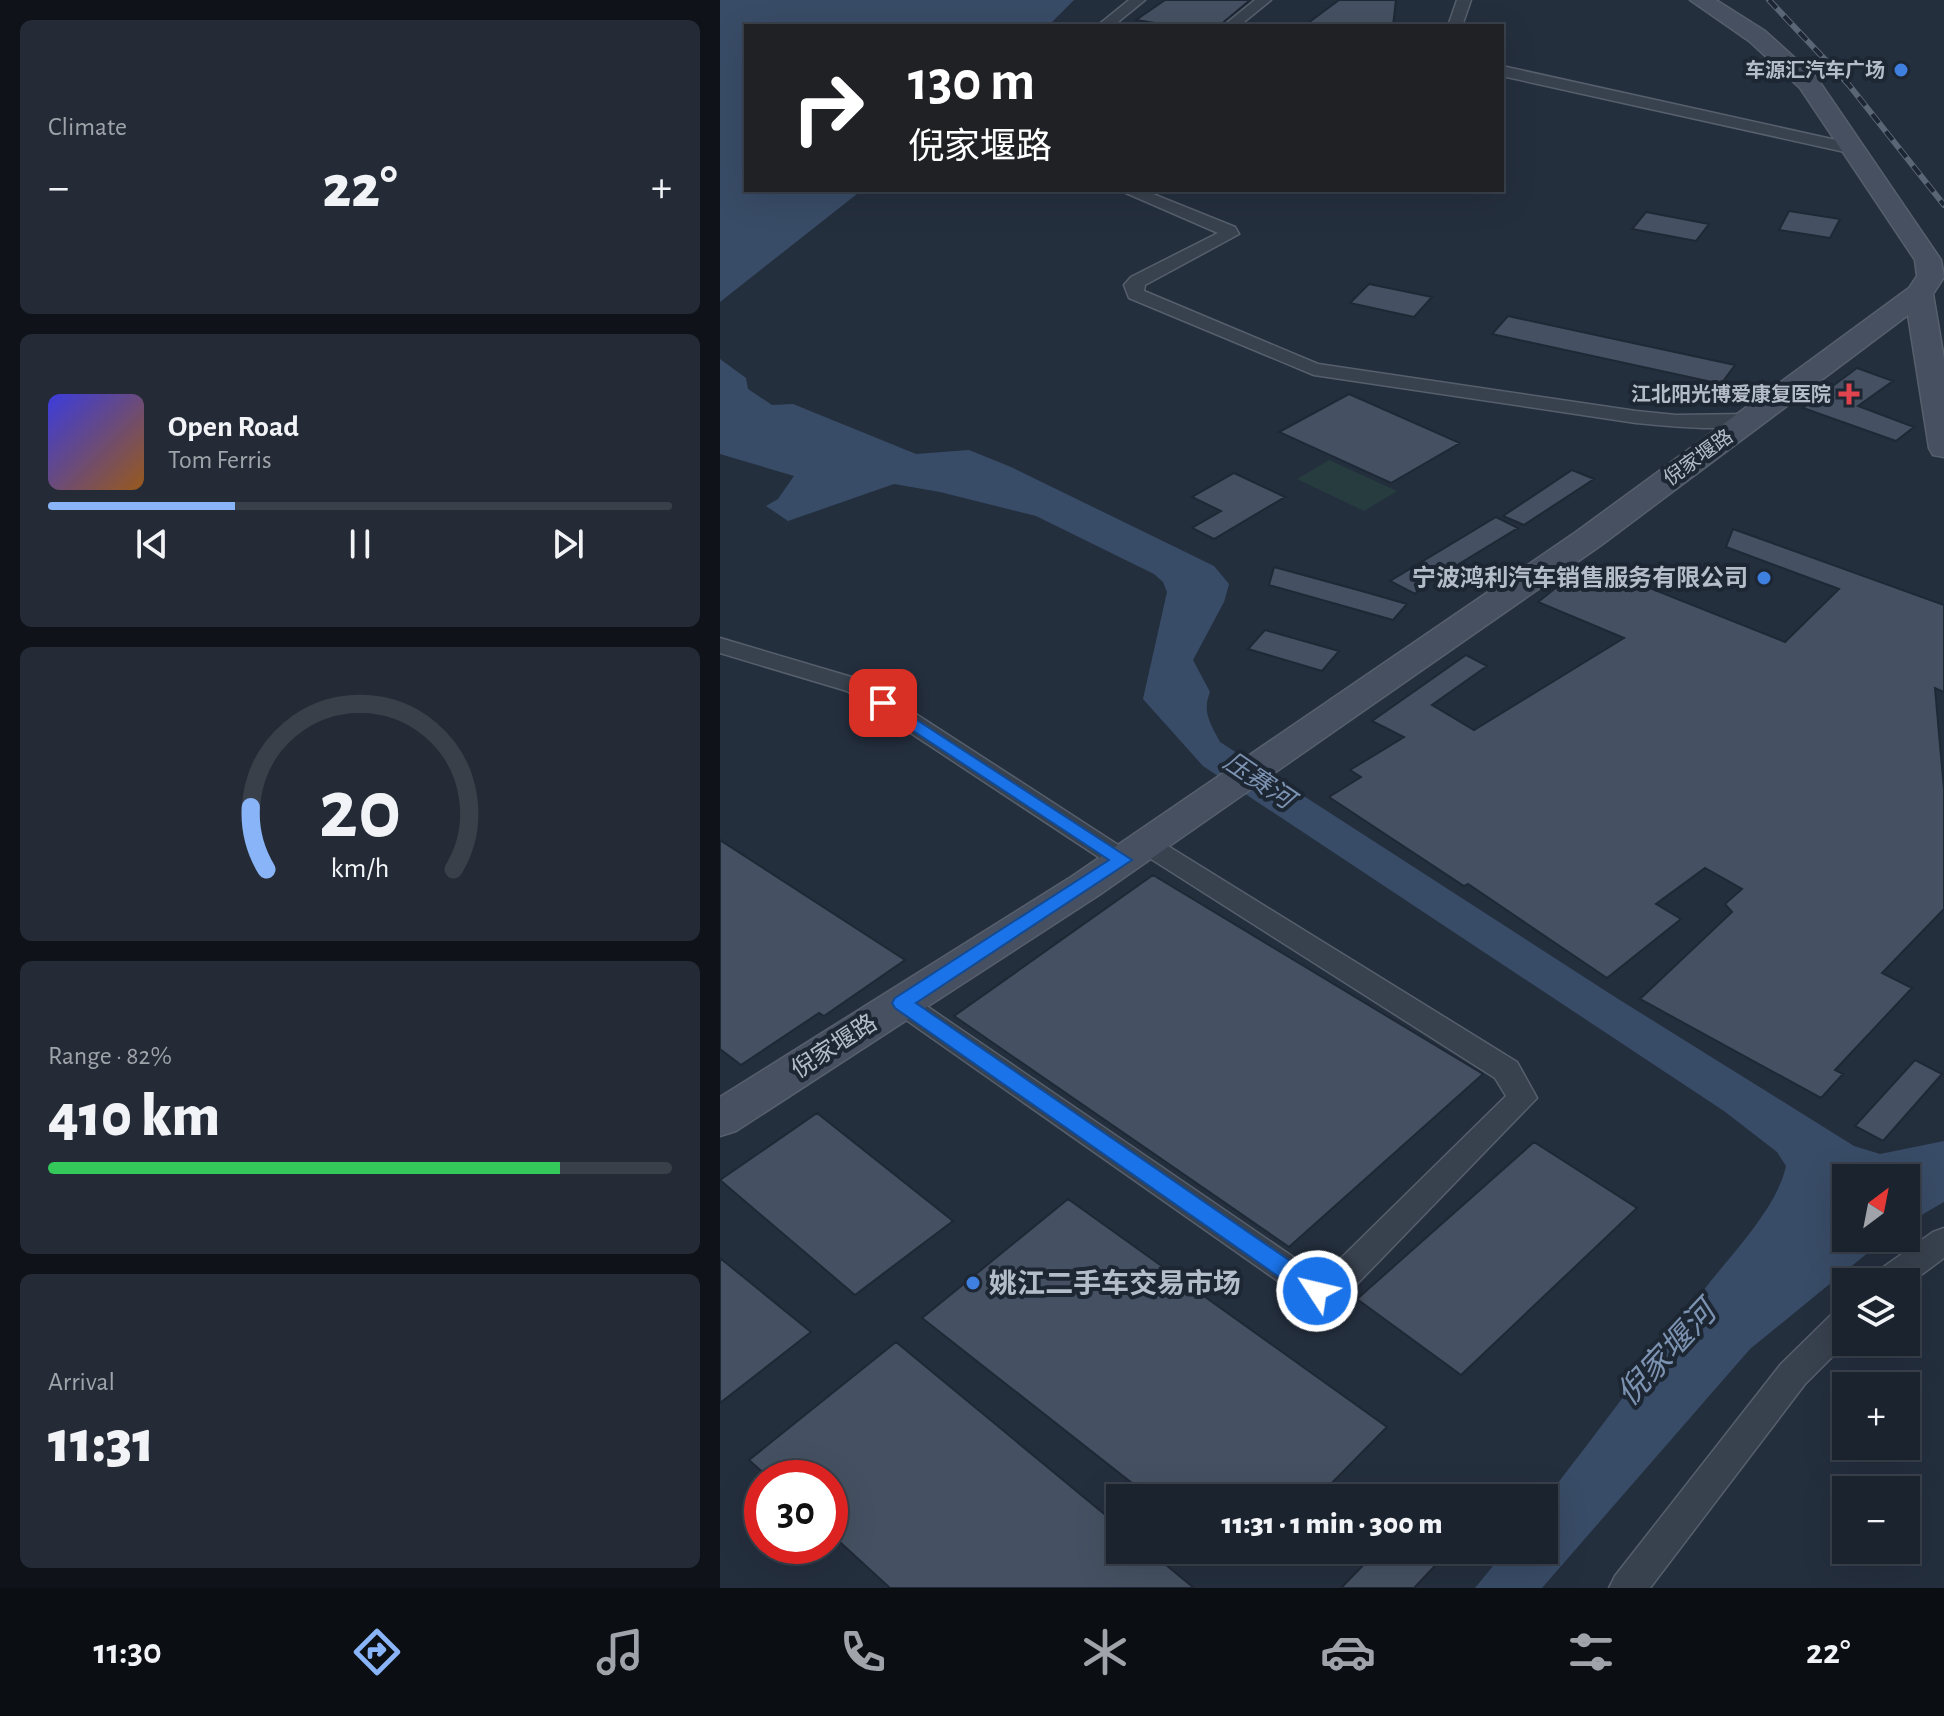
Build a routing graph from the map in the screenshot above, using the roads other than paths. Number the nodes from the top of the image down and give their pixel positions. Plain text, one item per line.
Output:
1 (1138, 0) edge
2 (1264, 0) edge
3 (1464, 0) edge
4 (1701, 0) edge
5 (1107, 24) edge
6 (1233, 24) edge
7 (1456, 24) edge
8 (1504, 71) edge
9 (1854, 149) junction
10 (1133, 192) edge
11 (1919, 294) junction
12 (1860, 338) junction
13 (1931, 367) junction
14 (1748, 420) junction
15 (1944, 448) edge
16 (720, 645) edge
17 (1134, 852) junction
18 (902, 1003) junction
19 (720, 1119) edge
20 (1944, 1241) edge
21 (1906, 1268) edge
22 (1832, 1336) edge
23 (1628, 1588) edge

1 - 5 street
2 - 6 street
3 - 7 street
4 - 9 main road
8 - 9 street
9 - 11 main road
10 - 14 street
11 - 12 main road, 倪家堰路
11 - 13 main road
12 - 13 main road
12 - 14 main road, 倪家堰路
13 - 15 main road
14 - 17 main road, 倪家堰路
16 - 17 street
17 - 18 main road, 倪家堰路
17 - 18 street
18 - 19 main road, 倪家堰路
20 - 21 street
22 - 23 street

